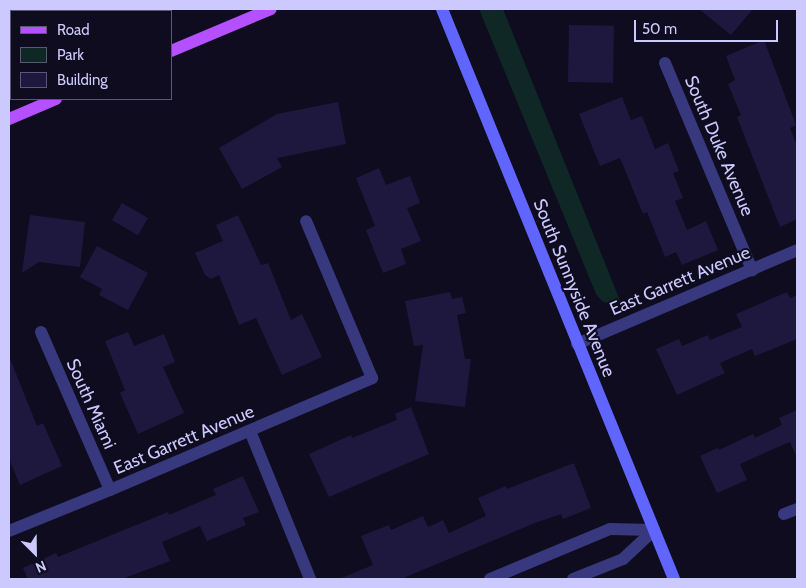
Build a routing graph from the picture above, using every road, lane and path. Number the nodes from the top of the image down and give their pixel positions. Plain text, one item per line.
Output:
1 (271, 9) edge
2 (442, 9) edge
3 (172, 50) edge
4 (665, 63) dead end
5 (54, 100) edge
6 (9, 119) edge
7 (306, 221) dead end
8 (797, 250) edge
9 (752, 270) junction
10 (41, 332) dead end
11 (577, 344) junction
12 (250, 431) junction
13 (110, 490) junction
14 (797, 509) edge
15 (784, 514) dead end
16 (654, 530) junction
17 (9, 531) edge
18 (310, 579) edge
19 (490, 579) edge
20 (573, 579) edge
21 (674, 579) edge

1 - 3 main road
2 - 11 street, South Sunnyside Avenue
4 - 9 street, South Duke Avenue
5 - 6 main road
7 - 12 street, East Garrett Avenue
8 - 9 street, East Garrett Avenue
9 - 11 street, East Garrett Avenue
10 - 13 street, South Miami
11 - 16 street, South Sunnyside Avenue
12 - 13 street, East Garrett Avenue
12 - 18 street
13 - 17 street, East Garrett Avenue
14 - 15 street
16 - 19 street
16 - 20 street
16 - 21 street, South Sunnyside Avenue

